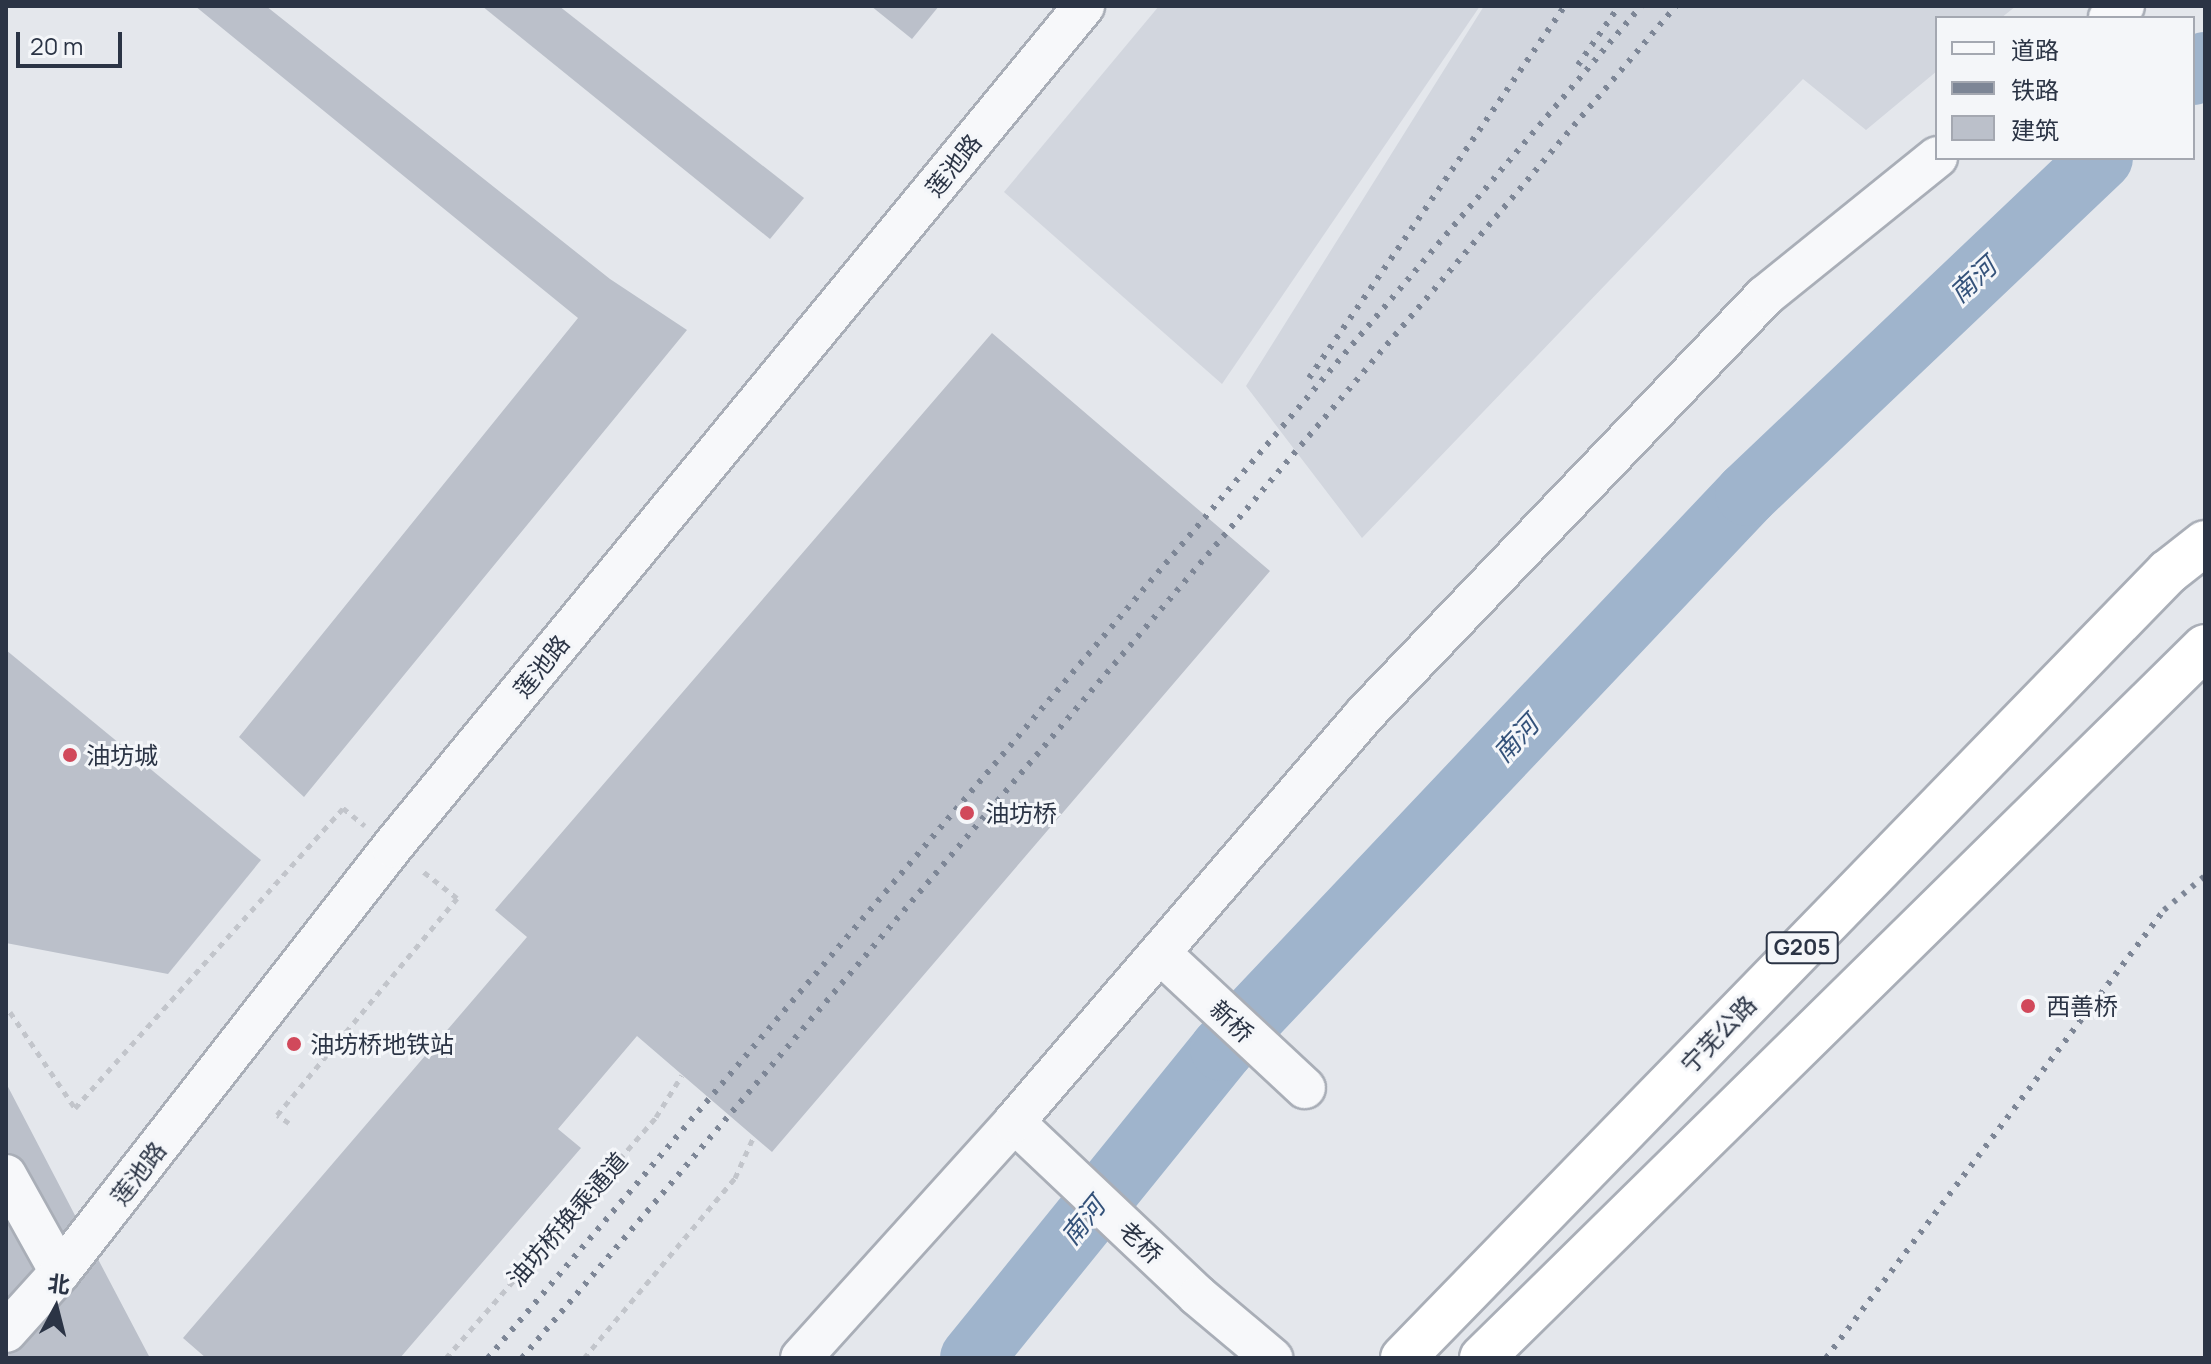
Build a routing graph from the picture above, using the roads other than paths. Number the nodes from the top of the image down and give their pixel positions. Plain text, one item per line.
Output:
1 (1084, 6) edge
2 (1935, 159) edge
3 (2205, 543) edge
4 (2205, 647) edge
5 (1161, 954) junction
6 (1305, 1088) dead end
7 (1014, 1122) junction
8 (6, 1175) edge
9 (60, 1272) junction
10 (6, 1332) edge
11 (801, 1358) edge
12 (1272, 1358) edge
13 (1403, 1358) edge
14 (1482, 1358) edge

1 - 9 street, 莲池路
2 - 5 street
3 - 13 highway, 宁芜公路 / G205
4 - 14 highway, G205
5 - 6 street, 新桥
5 - 7 street
7 - 11 street
7 - 12 street, 老桥
8 - 9 street
9 - 10 street, 莲池路

